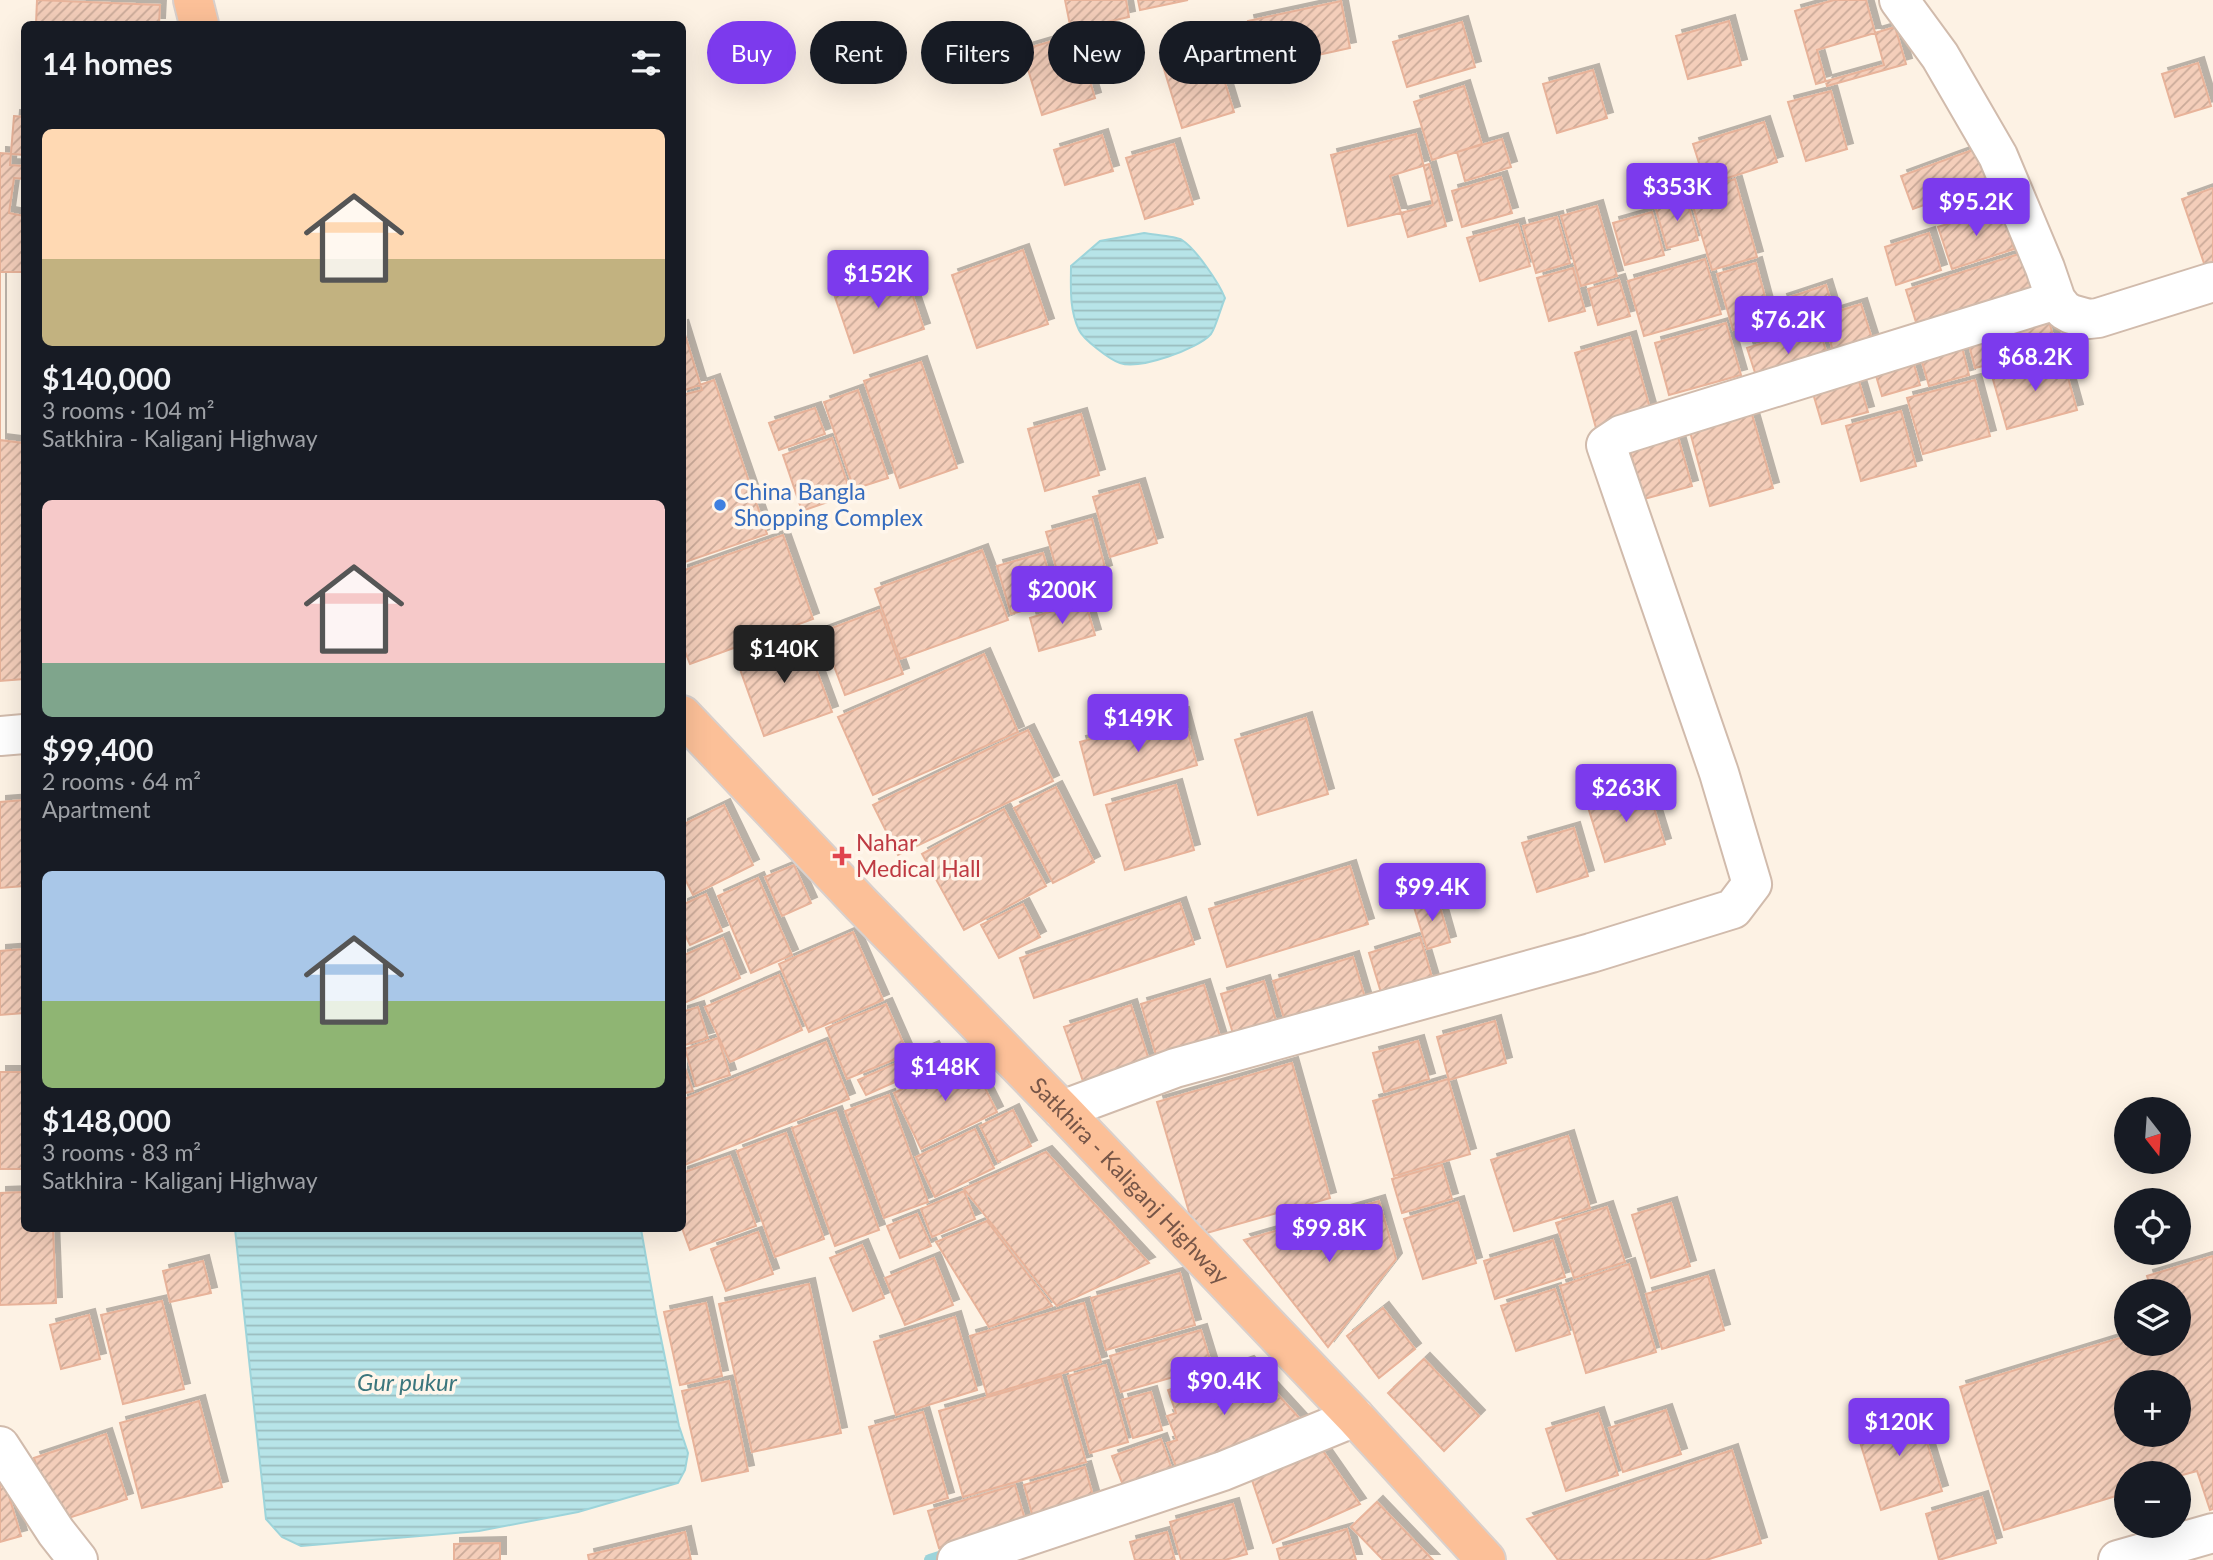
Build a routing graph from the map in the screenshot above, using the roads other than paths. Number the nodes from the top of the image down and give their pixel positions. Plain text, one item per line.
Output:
1 (193, 0) edge
2 (1899, 0) edge
3 (198, 21) edge
4 (2213, 282) edge
5 (2056, 300) junction
6 (686, 719) edge
7 (21, 734) edge
8 (0, 736) edge
9 (1062, 1111) junction
10 (1355, 1417) junction
11 (0, 1446) edge
12 (2213, 1533) edge
13 (78, 1560) edge
14 (957, 1560) edge
15 (1486, 1560) edge
16 (2118, 1560) edge

1 - 3 highway
2 - 5 street
4 - 5 street
5 - 9 street
6 - 9 highway, Satkhira - Kaliganj Highway
7 - 8 street
9 - 10 highway, Satkhira - Kaliganj Highway
10 - 14 street
10 - 15 highway, Satkhira - Kaliganj Highway
11 - 13 street
12 - 16 street

